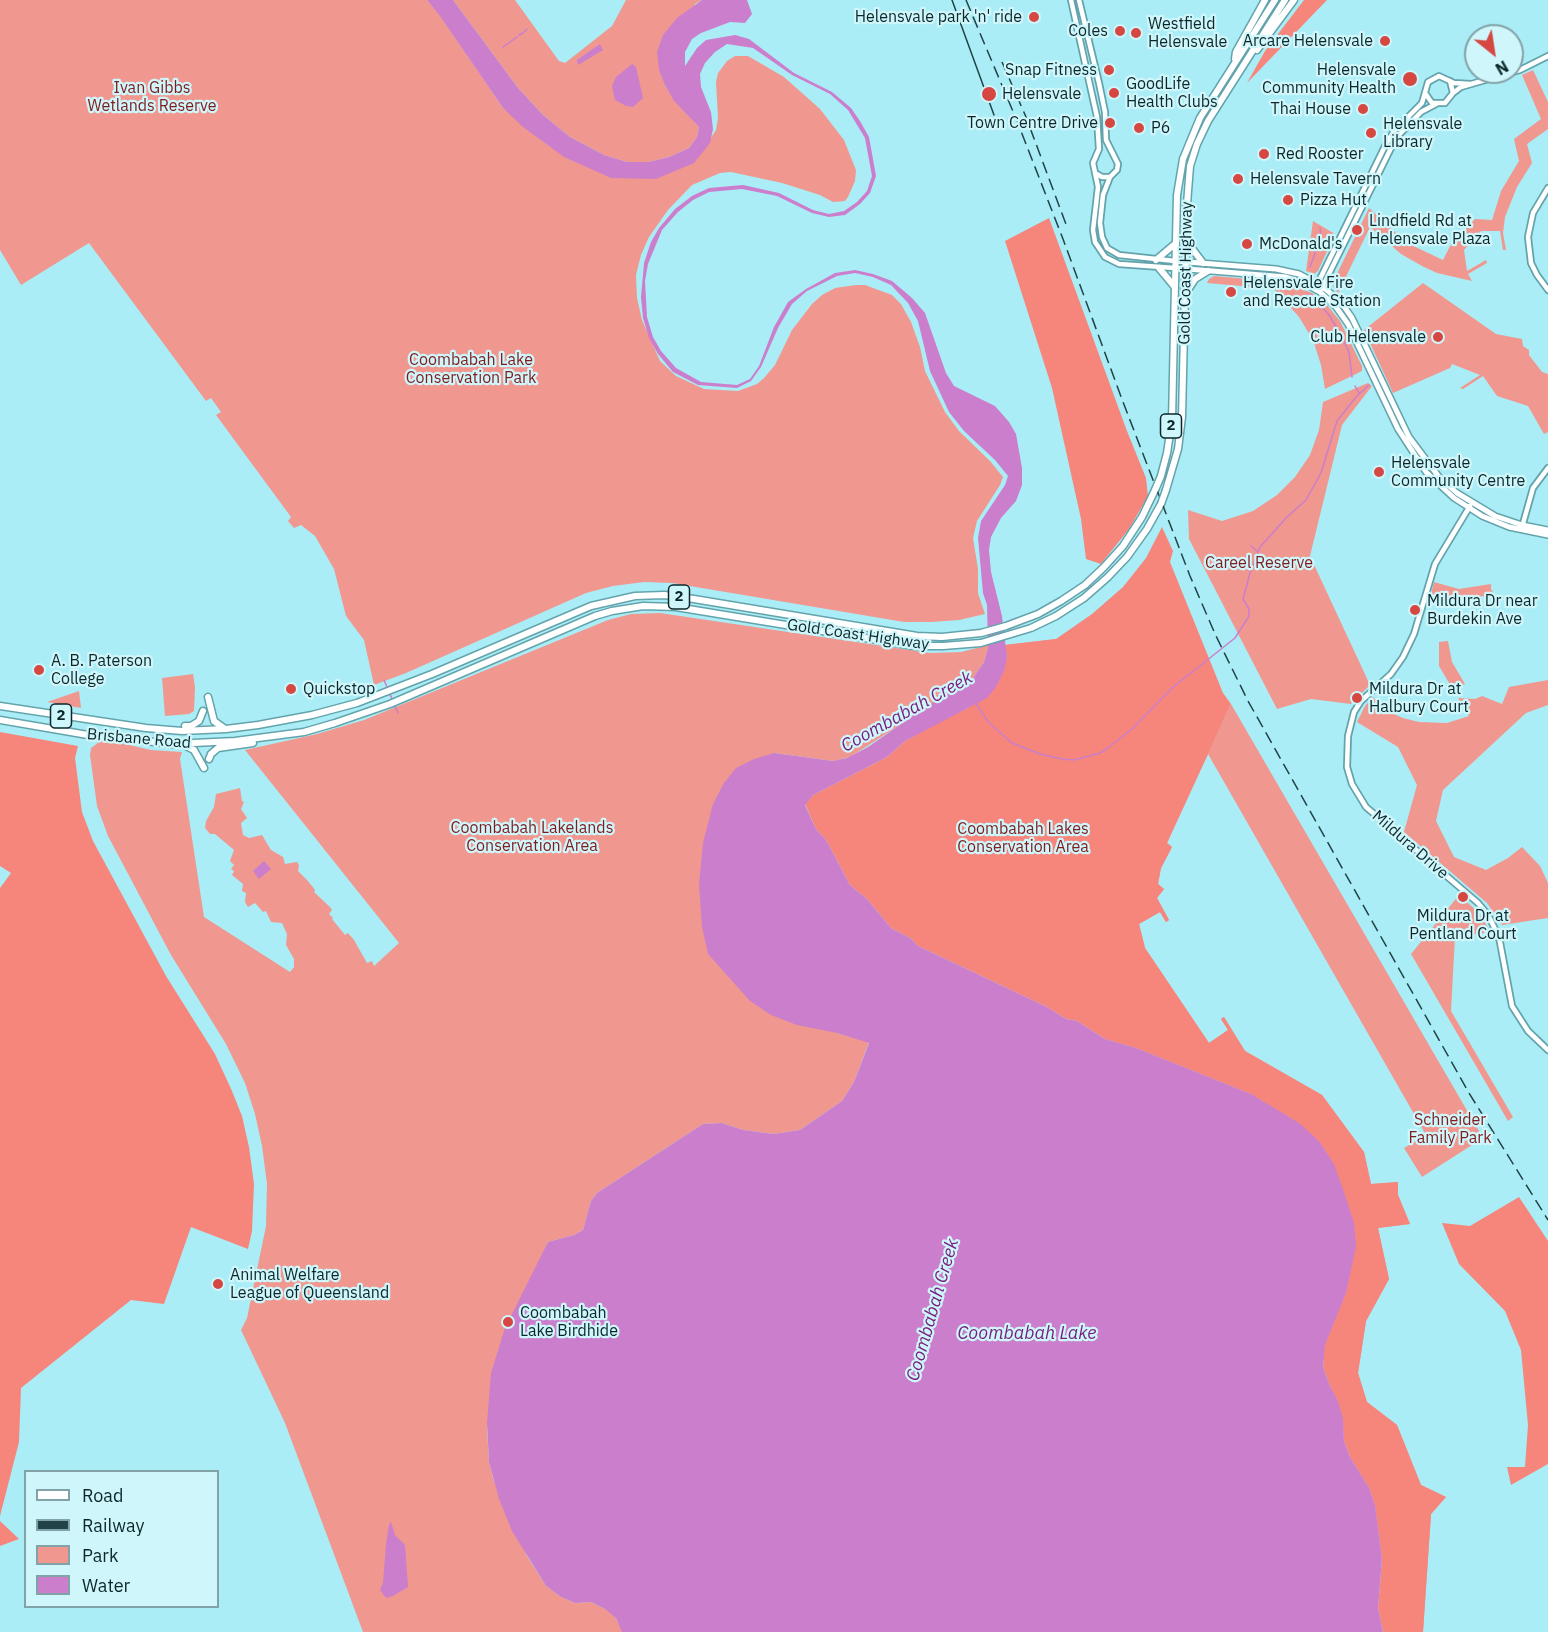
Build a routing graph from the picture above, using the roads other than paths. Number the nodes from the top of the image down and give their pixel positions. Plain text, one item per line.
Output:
1 (1071, 0) edge
2 (1079, 0) edge
3 (1265, 0) edge
4 (1275, 0) edge
5 (1285, 0) edge
6 (1294, 0) edge
7 (1548, 56) edge
8 (1248, 58) junction
9 (1235, 62) junction
10 (1524, 68) edge
11 (1450, 81) junction
12 (1099, 83) junction
13 (1464, 83) edge
14 (1471, 84) edge
15 (1091, 85) junction
16 (1425, 93) junction
17 (1453, 93) junction
18 (1436, 104) junction
19 (1111, 152) junction
20 (1096, 155) junction
21 (1095, 173) junction
22 (1110, 177) junction
23 (1548, 188) edge
24 (1186, 241) junction
25 (1176, 243) junction
26 (1156, 260) junction
27 (1203, 263) junction
28 (1175, 265) junction
29 (1186, 265) junction
30 (1159, 268) junction
31 (1208, 271) junction
32 (1175, 287) junction
33 (1319, 288) junction
34 (1548, 290) edge
35 (1185, 294) junction
36 (1548, 468) edge
37 (1470, 506) junction
38 (1521, 528) junction
39 (1548, 530) edge
40 (1548, 535) edge
41 (208, 697) dead end
42 (0, 706) edge
43 (203, 711) dead end
44 (0, 720) edge
45 (121, 725) junction
46 (207, 729) joint
47 (226, 729) junction
48 (304, 732) junction
49 (180, 744) junction
50 (207, 744) joint
51 (209, 759) dead end
52 (204, 768) dead end
53 (1548, 1050) edge

1 - 15 street
2 - 12 street
3 - 9 highway
4 - 9 highway, Gold Coast Highway / 2
5 - 8 highway, Gold Coast Highway / 2
6 - 8 highway
7 - 10 street
8 - 24 highway, Gold Coast Highway / 2
9 - 25 highway, Gold Coast Highway / 2
11 - 13 street
11 - 16 street
11 - 17 street
12 - 15 street
12 - 19 street
14 - 17 street
15 - 20 street
16 - 18 street
16 - 33 street
17 - 18 street
18 - 33 street
19 - 20 street
19 - 22 street
20 - 21 street
21 - 22 street
21 - 30 street
22 - 26 street
23 - 34 street
24 - 27 highway
24 - 29 highway, Gold Coast Highway / 2
25 - 26 highway
25 - 28 highway, Gold Coast Highway / 2
26 - 28 street
27 - 29 main road
27 - 33 main road
28 - 29 main road
28 - 30 street
28 - 32 highway, Gold Coast Highway / 2
29 - 31 main road
29 - 35 highway, Gold Coast Highway / 2
30 - 32 highway
31 - 33 main road
31 - 35 highway
32 - 47 highway, Gold Coast Highway / 2, bridge
33 - 37 main road
35 - 48 highway, Gold Coast Highway / 2, bridge
36 - 38 street
37 - 38 main road
37 - 53 street, Mildura Drive
38 - 39 main road
38 - 40 main road
41 - 47 highway
42 - 45 highway, Brisbane Road / 2
43 - 45 highway
44 - 49 highway, Brisbane Road / 2
45 - 46 highway, Brisbane Road / 2
46 - 47 highway, Gold Coast Highway / 2
48 - 50 highway, Gold Coast Highway / 2
48 - 51 highway
49 - 50 highway, Brisbane Road / 2
49 - 52 highway

